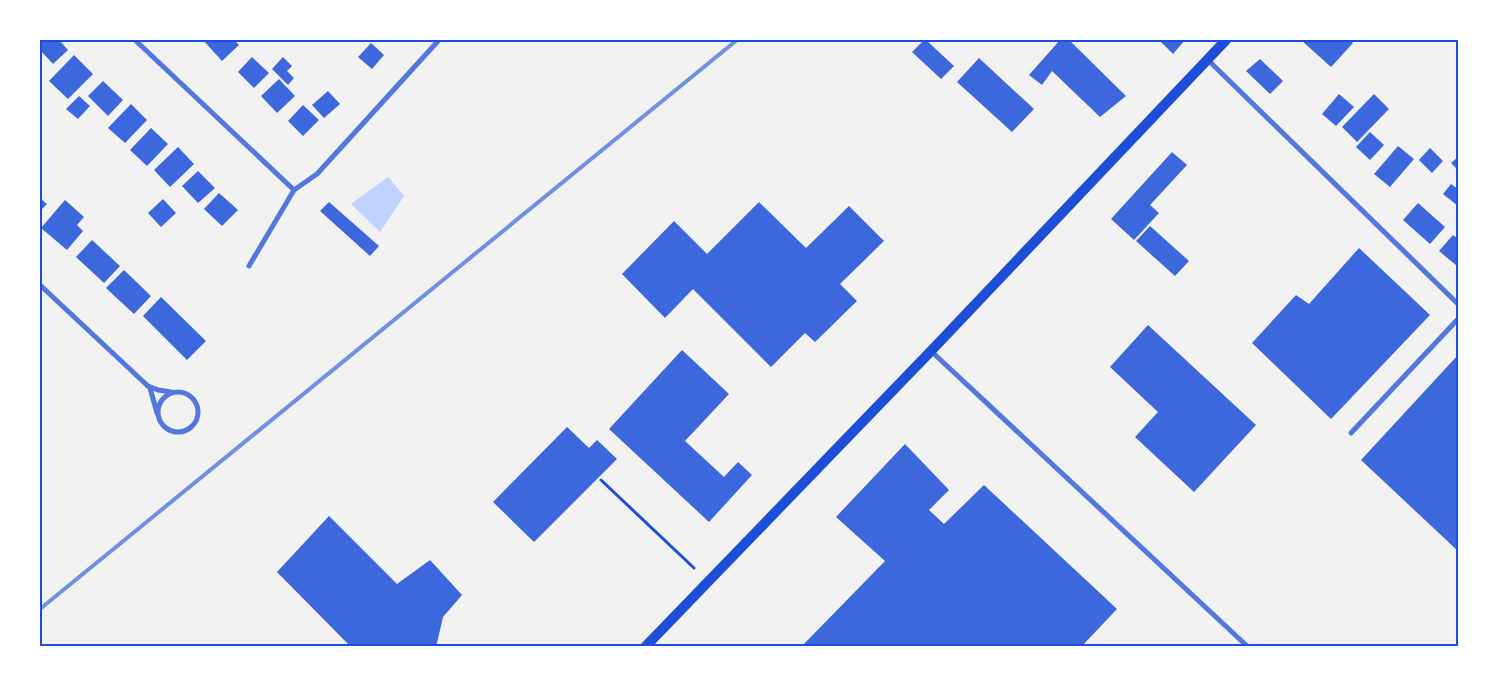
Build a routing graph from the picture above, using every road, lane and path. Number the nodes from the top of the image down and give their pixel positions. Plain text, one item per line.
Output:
1 (135, 40) edge
2 (440, 40) edge
3 (1226, 40) edge
4 (1208, 60) junction
5 (294, 190) junction
6 (249, 266) dead end
7 (40, 285) edge
8 (1458, 304) edge
9 (1458, 319) edge
10 (932, 351) junction
11 (145, 385) junction
12 (177, 392) junction
13 (157, 413) junction
14 (1351, 433) dead end
15 (601, 480) dead end
16 (694, 568) dead end
17 (646, 646) edge
18 (1247, 646) edge

1 - 5 street
2 - 5 street
3 - 4 main road
4 - 8 street
4 - 10 main road
5 - 6 street
7 - 11 street
9 - 14 street
10 - 17 main road
10 - 18 street
11 - 12 street
11 - 13 street
12 - 13 street
12 - 13 street
15 - 16 path

